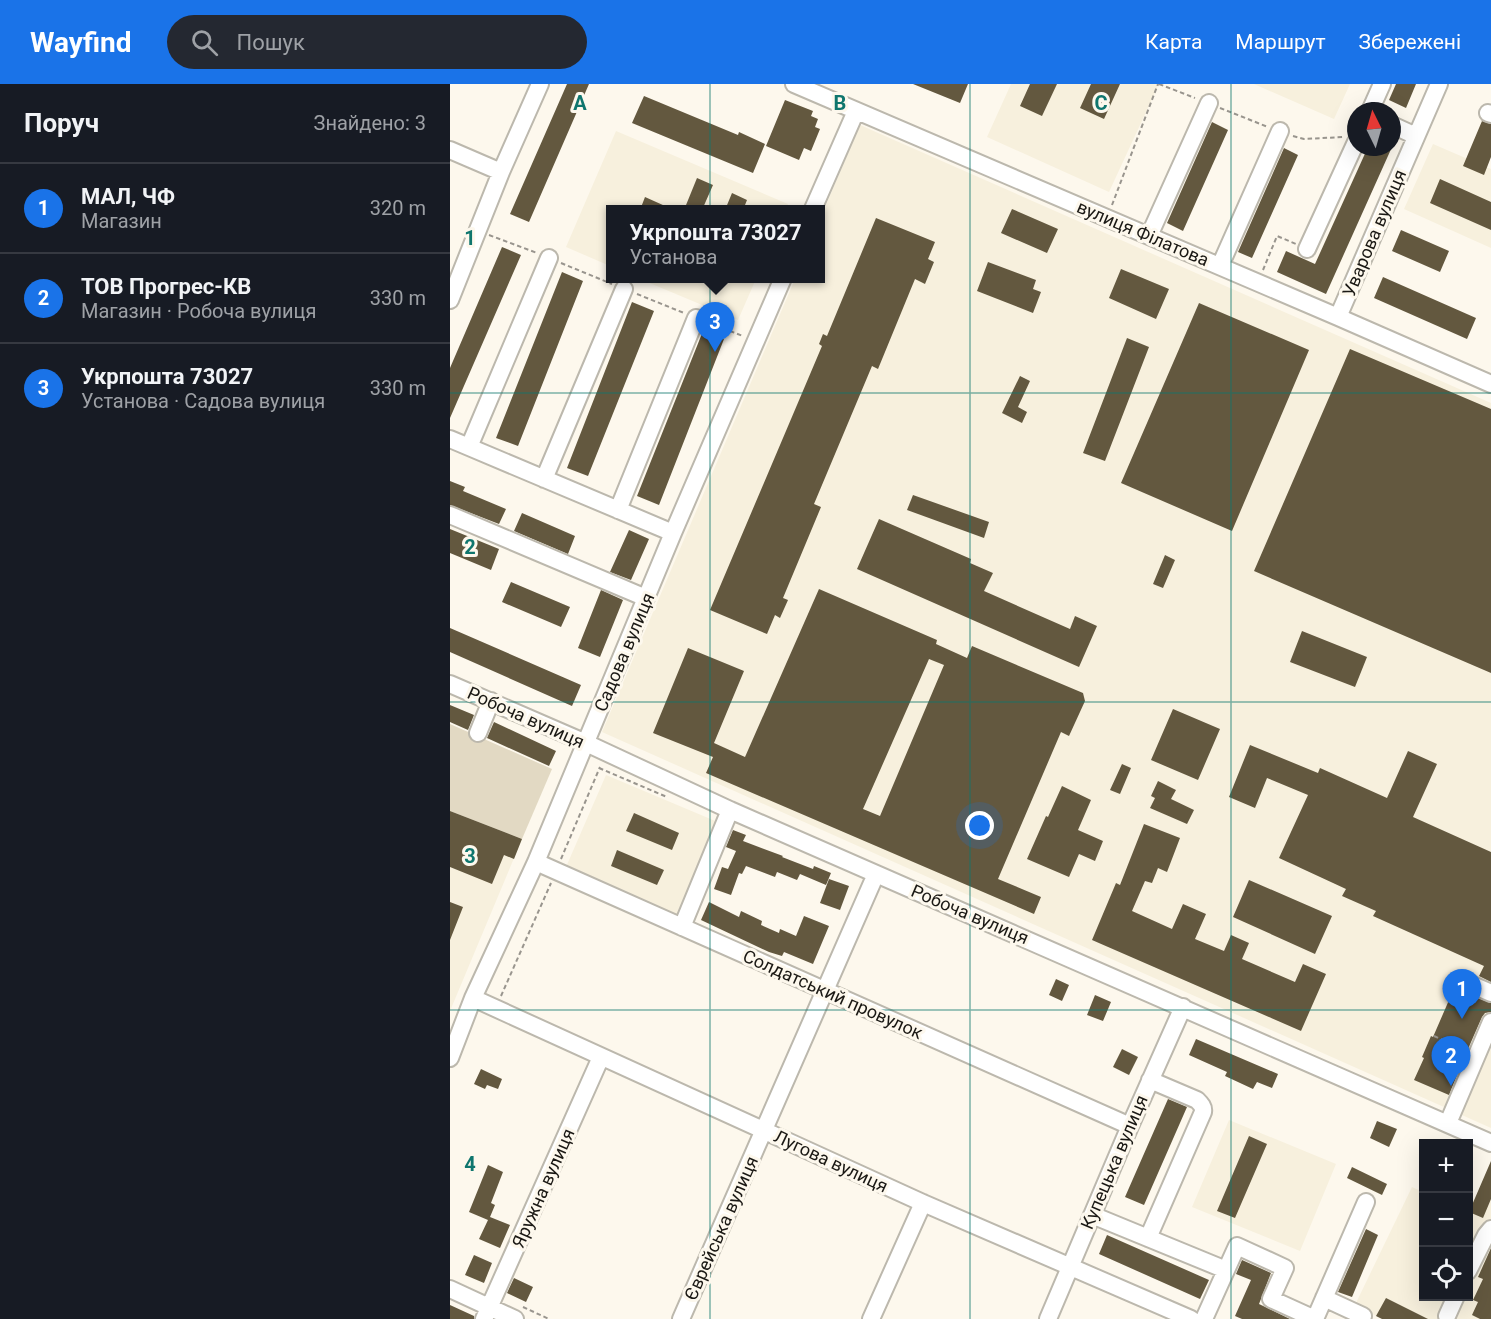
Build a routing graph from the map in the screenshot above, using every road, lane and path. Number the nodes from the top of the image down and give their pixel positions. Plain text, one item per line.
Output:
1 (540, 84) edge
2 (794, 84) edge
3 (1158, 84) edge
4 (1382, 84) edge
5 (1438, 84) edge
6 (1374, 102) edge
7 (1209, 103) junction
8 (856, 111) junction
9 (1401, 128) edge
10 (1280, 131) junction
11 (1416, 136) junction
12 (1347, 139) edge
13 (1347, 149) edge
14 (450, 150) edge
15 (501, 172) junction
16 (815, 205) edge
17 (1106, 217) junction
18 (1149, 236) junction
19 (1307, 249) joint
20 (549, 258) dead end
21 (1220, 266) junction
22 (781, 283) edge
23 (1258, 283) junction
24 (624, 289) dead end
25 (450, 300) edge
26 (1338, 317) junction
27 (696, 318) dead end
28 (1491, 384) edge
29 (450, 439) edge
30 (469, 447) junction
31 (544, 478) junction
32 (618, 510) junction
33 (450, 515) edge
34 (673, 533) junction
35 (646, 598) junction
36 (450, 684) edge
37 (490, 701) junction
38 (478, 733) dead end
39 (585, 743) junction
40 (602, 761) junction
41 (673, 800) dead end
42 (730, 810) junction
43 (536, 862) junction
44 (556, 871) junction
45 (876, 874) junction
46 (682, 927) junction
47 (1468, 982) dead end
48 (824, 990) junction
49 (1491, 993) edge
50 (473, 998) junction
51 (1183, 1007) junction
52 (496, 1009) junction
53 (1491, 1022) edge
54 (601, 1057) junction
55 (450, 1058) edge
56 (1452, 1059) dead end
57 (1472, 1066) junction
58 (1150, 1080) junction
59 (1448, 1123) junction
60 (1130, 1126) junction
61 (764, 1130) junction
62 (1491, 1143) edge
63 (1366, 1202) dead end
64 (923, 1203) junction
65 (1092, 1215) junction
66 (1491, 1229) edge
67 (1148, 1238) junction
68 (1473, 1261) edge
69 (1071, 1267) junction
70 (1226, 1270) junction
71 (450, 1289) edge
72 (1324, 1298) junction
73 (1454, 1301) edge
74 (487, 1313) edge
75 (1447, 1316) dead end
76 (515, 1319) edge
77 (681, 1319) edge
78 (871, 1319) edge
79 (1048, 1319) edge
80 (1191, 1319) edge
81 (1204, 1319) edge
82 (1362, 1319) edge

1 - 15 street
2 - 8 street, вулиця Філатова
3 - 7 path
3 - 17 path
4 - 6 street
5 - 11 street, Уварова вулиця
7 - 10 path
7 - 18 street
8 - 16 street
8 - 17 street, вулиця Філатова
9 - 11 street
10 - 12 path
10 - 21 street
11 - 26 street, Уварова вулиця
13 - 19 street
14 - 15 street
15 - 25 street
17 - 18 street, вулиця Філатова
18 - 21 street, вулиця Філатова
19 - 23 path
20 - 30 street
21 - 23 street, вулиця Філатова
22 - 34 street, Садова вулиця
23 - 26 street, вулиця Філатова
24 - 31 street
26 - 28 street, вулиця Філатова
27 - 32 street
29 - 30 street
30 - 31 street
31 - 32 street
32 - 34 street
33 - 35 street
34 - 35 street, Садова вулиця
35 - 39 street, Садова вулиця
36 - 37 street, Робоча вулиця
37 - 38 street
37 - 39 street, Робоча вулиця
39 - 40 street, Робоча вулиця
39 - 43 street, Садова вулиця
40 - 41 path
40 - 42 street, Робоча вулиця
40 - 44 path
42 - 45 street, Робоча вулиця
42 - 46 street
43 - 44 street, Солдатський провулок
43 - 50 street, Садова вулиця
44 - 46 street, Солдатський провулок
44 - 52 path
45 - 48 street, Єврейська вулиця
45 - 51 street, Робоча вулиця
46 - 48 street, Солдатський провулок
47 - 49 street
48 - 60 street, Солдатський провулок
48 - 61 street, Єврейська вулиця
50 - 52 street, Лугова вулиця
50 - 55 street, Садова вулиця
51 - 58 street, Купецька вулиця
51 - 59 street, Робоча вулиця
52 - 54 street, Лугова вулиця
53 - 57 street
54 - 61 street, Лугова вулиця
54 - 74 street, Яружна вулиця
56 - 57 street
57 - 59 street
58 - 60 street, Купецька вулиця
58 - 67 street
59 - 62 street, Робоча вулиця
60 - 65 street, Купецька вулиця
61 - 64 street, Лугова вулиця
61 - 77 street, Єврейська вулиця
63 - 72 street
64 - 69 street, Лугова вулиця
64 - 78 street
65 - 67 street
65 - 69 street, Купецька вулиця
66 - 68 street
67 - 70 street
69 - 79 street, Купецька вулиця
69 - 80 street, Лугова вулиця
70 - 72 street
70 - 81 street
71 - 74 street
72 - 82 street
73 - 75 street
74 - 76 street

